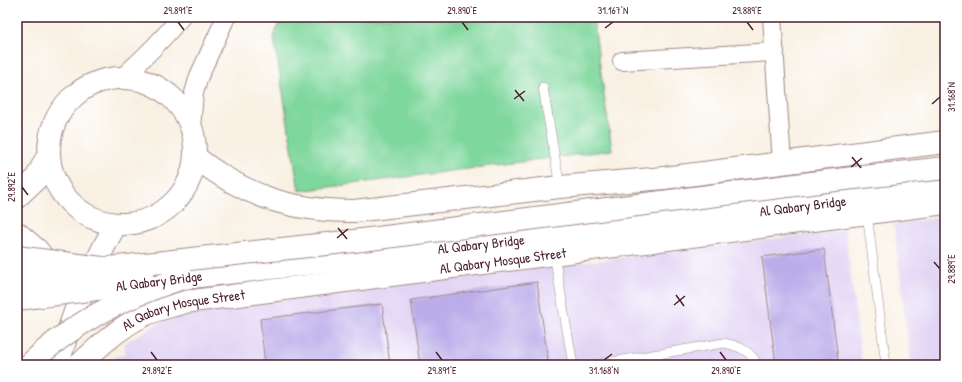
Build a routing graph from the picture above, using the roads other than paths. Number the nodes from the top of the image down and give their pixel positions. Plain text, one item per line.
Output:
1 (181, 17) edge
2 (226, 17) edge
3 (772, 17) edge
4 (775, 52) junction
5 (622, 61) dead end
6 (123, 77) junction
7 (543, 87) dead end
8 (191, 128) junction
9 (945, 142) edge
10 (48, 155) junction
11 (194, 157) junction
12 (782, 163) junction
13 (945, 168) edge
14 (560, 188) junction
15 (945, 188) edge
16 (17, 197) edge
17 (945, 203) edge
18 (867, 213) junction
19 (116, 224) junction
20 (17, 233) edge
21 (554, 253) junction
22 (17, 257) edge
23 (102, 268) junction
24 (17, 278) edge
25 (183, 278) junction
26 (17, 299) edge
27 (75, 309) junction
28 (29, 365) edge
29 (58, 365) edge
30 (79, 365) edge
31 (573, 365) edge
32 (593, 365) edge
33 (757, 365) edge
34 (886, 365) edge

1 - 6 street
2 - 8 street
3 - 4 street
4 - 5 street
4 - 12 street
6 - 8 main road
6 - 10 main road
7 - 14 lane
8 - 11 main road
9 - 12 main road
10 - 16 main road
10 - 19 main road
11 - 14 main road
11 - 19 main road
12 - 14 main road
13 - 23 main road, Al Qabary Bridge, bridge
15 - 25 main road, Al Qabary Bridge
17 - 18 main road, Al Qabary Mosque Street
18 - 21 main road, Al Qabary Mosque Street
18 - 34 lane
19 - 27 main road
20 - 27 main road
21 - 30 main road, Al Qabary Mosque Street
21 - 31 lane
22 - 23 main road, bridge
23 - 24 main road, Al Qabary Bridge, bridge
25 - 26 main road, Al Qabary Bridge, bridge
25 - 28 main road, bridge
27 - 29 main road
32 - 33 lane

